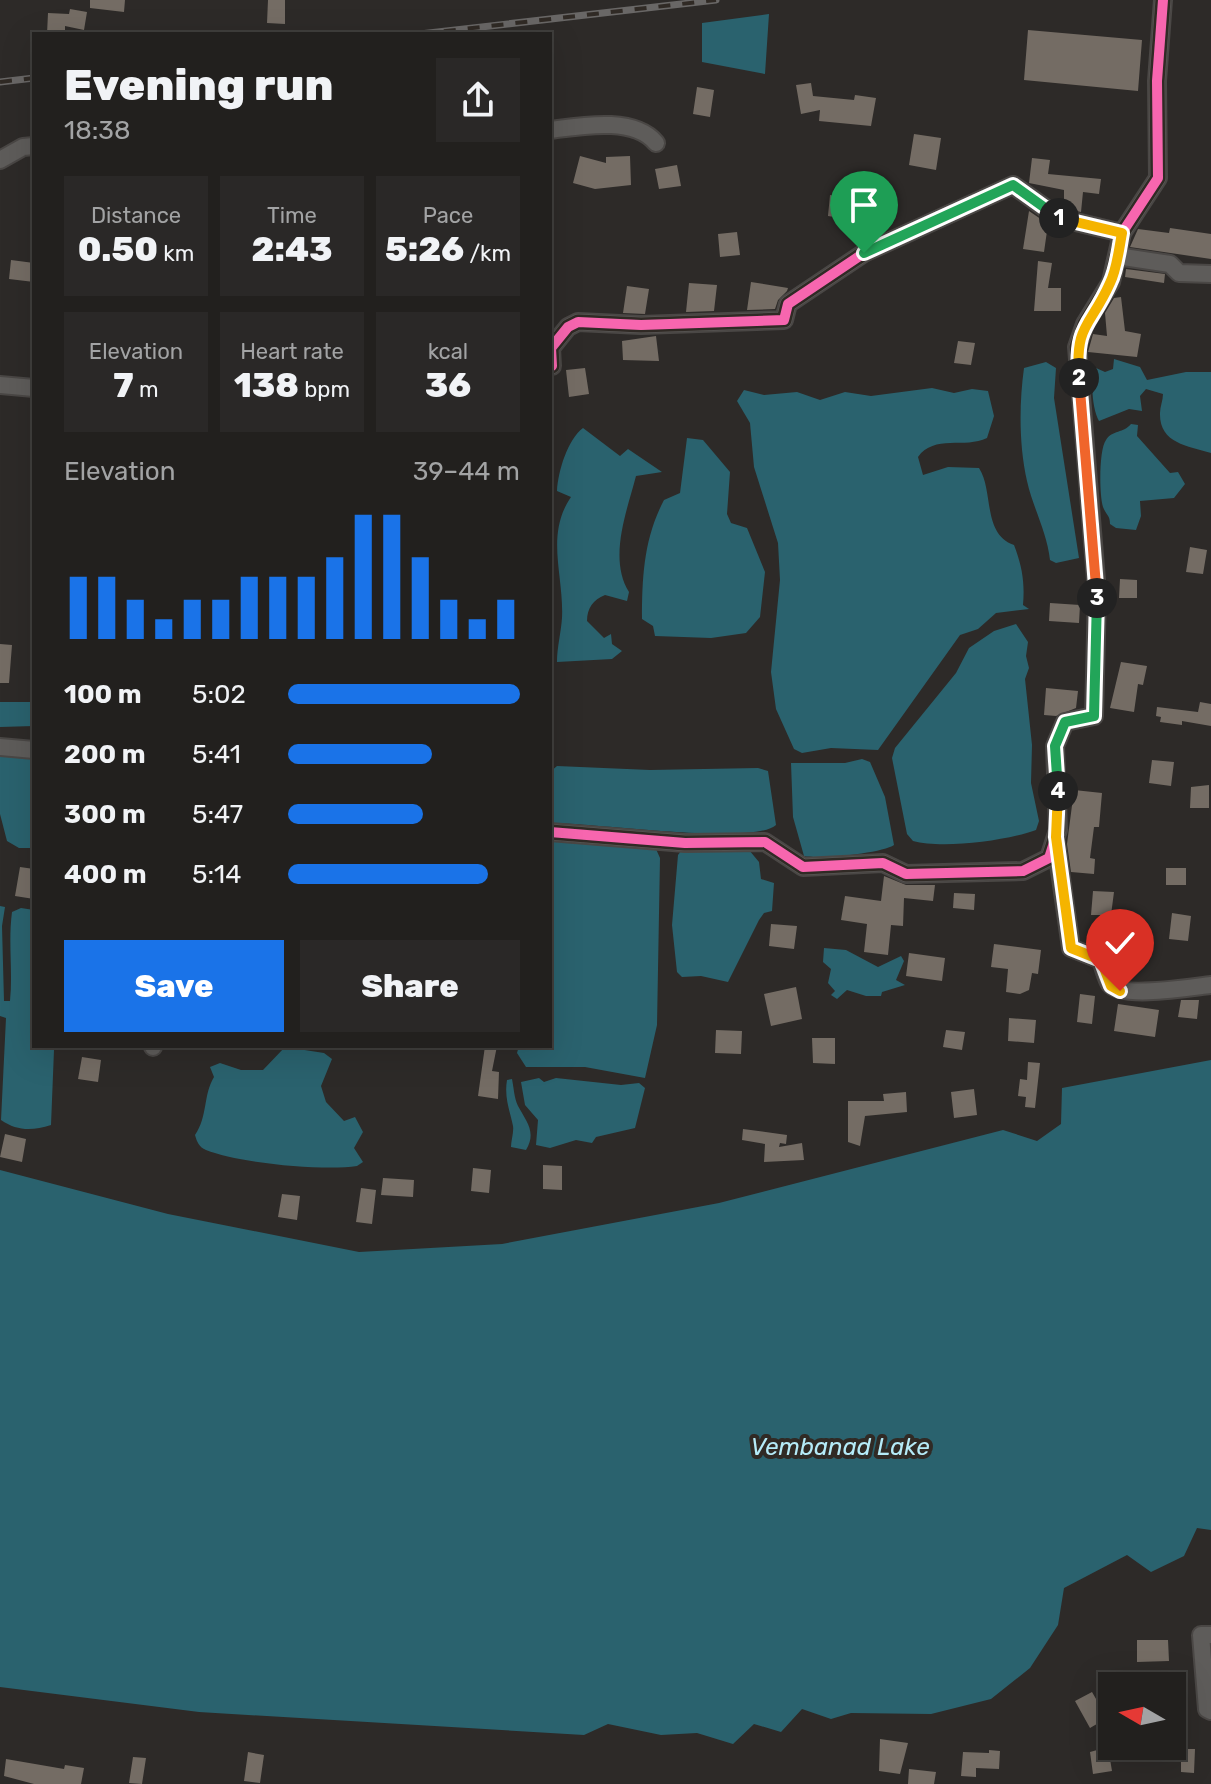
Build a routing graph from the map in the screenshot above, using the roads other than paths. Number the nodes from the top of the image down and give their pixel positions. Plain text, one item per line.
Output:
1 (1163, 0) edge
2 (552, 130) edge
3 (656, 143) dead end
4 (32, 146) edge
5 (0, 160) edge
6 (1122, 233) junction
7 (1117, 256) junction
8 (1211, 274) edge
9 (552, 347) edge
10 (0, 385) edge
11 (32, 388) edge
12 (0, 747) edge
13 (32, 750) edge
14 (552, 832) edge
15 (1056, 837) junction
16 (1211, 985) edge
17 (1211, 1635) edge
18 (1211, 1711) edge

1 - 6 street
2 - 3 street
4 - 5 street
6 - 7 street
6 - 9 street
7 - 8 street
7 - 15 street
10 - 11 street
12 - 13 street
14 - 15 street
15 - 16 street
17 - 18 street

